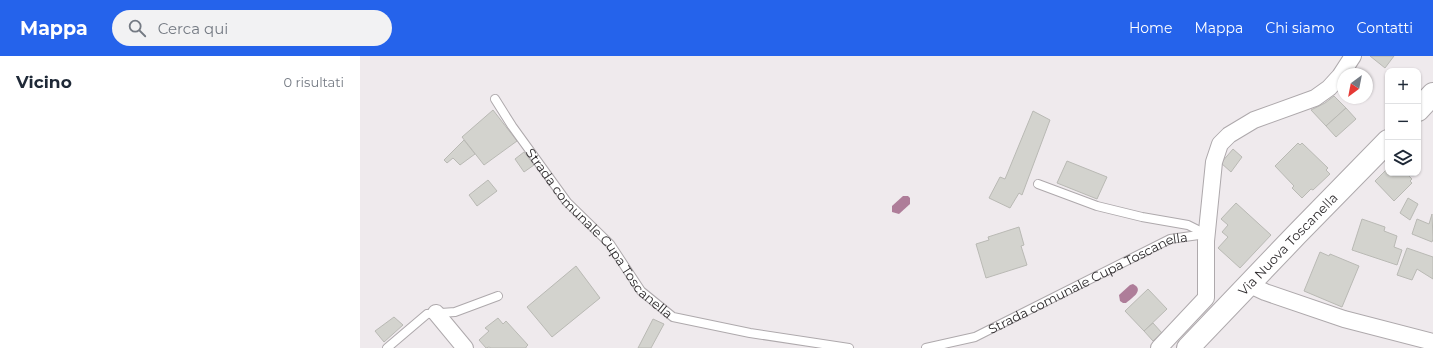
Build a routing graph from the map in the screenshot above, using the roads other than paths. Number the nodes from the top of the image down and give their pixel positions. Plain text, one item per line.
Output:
1 (1352, 56) edge
2 (1433, 94) edge
3 (495, 98) dead end
4 (1421, 107) edge
5 (1385, 143) edge
6 (1038, 184) dead end
7 (1206, 234) junction
8 (1248, 284) junction
9 (498, 296) dead end
10 (436, 313) junction
11 (1433, 342) edge
12 (387, 348) edge
13 (464, 348) edge
14 (849, 348) edge
15 (926, 348) edge
16 (1159, 348) edge
17 (1188, 348) edge

1 - 7 street
2 - 4 main road
3 - 14 lane, Strada comunale Cupa Toscanella
5 - 8 main road, Via Nuova Toscanella
6 - 7 lane
7 - 15 lane, Strada comunale Cupa Toscanella
7 - 16 street
8 - 11 street
8 - 17 main road, Via Nuova Toscanella
9 - 10 lane
10 - 12 lane
10 - 13 street

